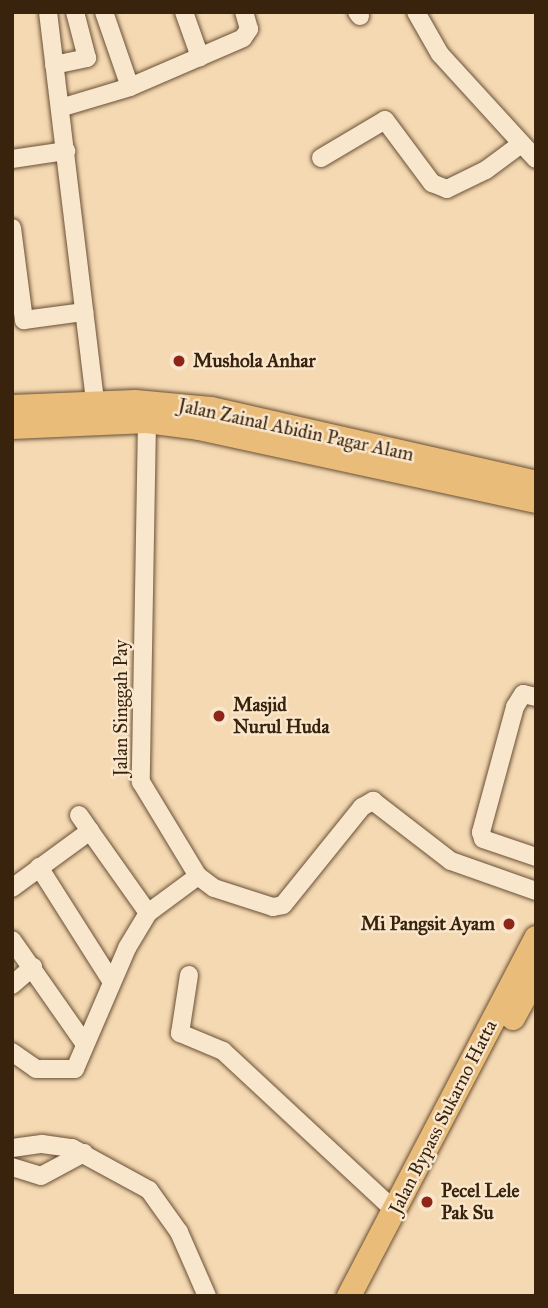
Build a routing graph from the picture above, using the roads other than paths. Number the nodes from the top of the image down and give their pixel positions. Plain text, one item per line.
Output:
1 (48, 12) edge
2 (75, 12) edge
3 (104, 12) edge
4 (184, 12) edge
5 (244, 12) edge
6 (416, 12) edge
7 (200, 57) junction
8 (54, 65) junction
9 (130, 88) junction
10 (60, 108) junction
11 (521, 144) junction
12 (66, 151) junction
13 (321, 158) dead end
14 (12, 159) edge
15 (536, 159) edge
16 (12, 228) edge
17 (84, 312) junction
18 (95, 403) junction
19 (12, 407) edge
20 (147, 421) junction
21 (12, 427) edge
22 (536, 483) edge
23 (462, 484) junction
24 (507, 485) junction
25 (536, 500) edge
26 (536, 514) edge
27 (536, 697) edge
28 (79, 815) dead end
29 (90, 831) junction
30 (536, 857) edge
31 (39, 867) junction
32 (198, 876) junction
33 (12, 888) edge
34 (536, 891) edge
35 (148, 913) junction
36 (536, 938) edge
37 (12, 940) edge
38 (33, 967) junction
39 (189, 975) dead end
40 (536, 976) edge
41 (112, 982) junction
42 (12, 985) edge
43 (84, 1043) junction
44 (12, 1052) edge
45 (461, 1100) junction
46 (447, 1128) junction
47 (12, 1148) edge
48 (84, 1153) junction
49 (12, 1167) edge
50 (395, 1211) junction
51 (207, 1296) edge
52 (348, 1296) edge
53 (367, 1296) edge

1 - 8 street
2 - 8 street
3 - 9 street
4 - 7 street
5 - 7 street
6 - 11 street
7 - 9 street
8 - 10 street
9 - 10 street
10 - 12 street
11 - 13 street
11 - 15 street
12 - 14 street
12 - 17 street
16 - 17 street
17 - 18 street
18 - 19 highway, Jalan Zainal Abidin Pagar Alam
18 - 24 highway, Jalan Zainal Abidin Pagar Alam
20 - 21 highway, Jalan Zainal Abidin Pagar Alam
20 - 23 highway, Jalan Zainal Abidin Pagar Alam
20 - 32 street, Jalan Singgah Pay
22 - 24 highway, Jalan Zainal Abidin Pagar Alam
23 - 24 highway, Jalan Zainal Abidin Pagar Alam
23 - 26 highway
24 - 25 highway, Jalan Zainal Abidin Pagar Alam
27 - 30 street
28 - 29 street
29 - 31 street
29 - 35 street
31 - 33 street
31 - 41 street
32 - 34 street, Jalan Singgah Pay
32 - 35 street
35 - 41 street
36 - 45 highway, Jalan Bypass Sukarno Hatta
37 - 38 street
38 - 42 street
38 - 43 street
39 - 50 street
40 - 45 highway, Jalan Bypass Sukarno Hatta
41 - 43 street
43 - 44 street
45 - 46 highway, Jalan Bypass Sukarno Hatta
46 - 50 highway, Jalan Bypass Sukarno Hatta
46 - 53 highway, Jalan Bypass Sukarno Hatta
47 - 48 street
48 - 49 street
48 - 51 street
50 - 52 highway, Jalan Bypass Sukarno Hatta

